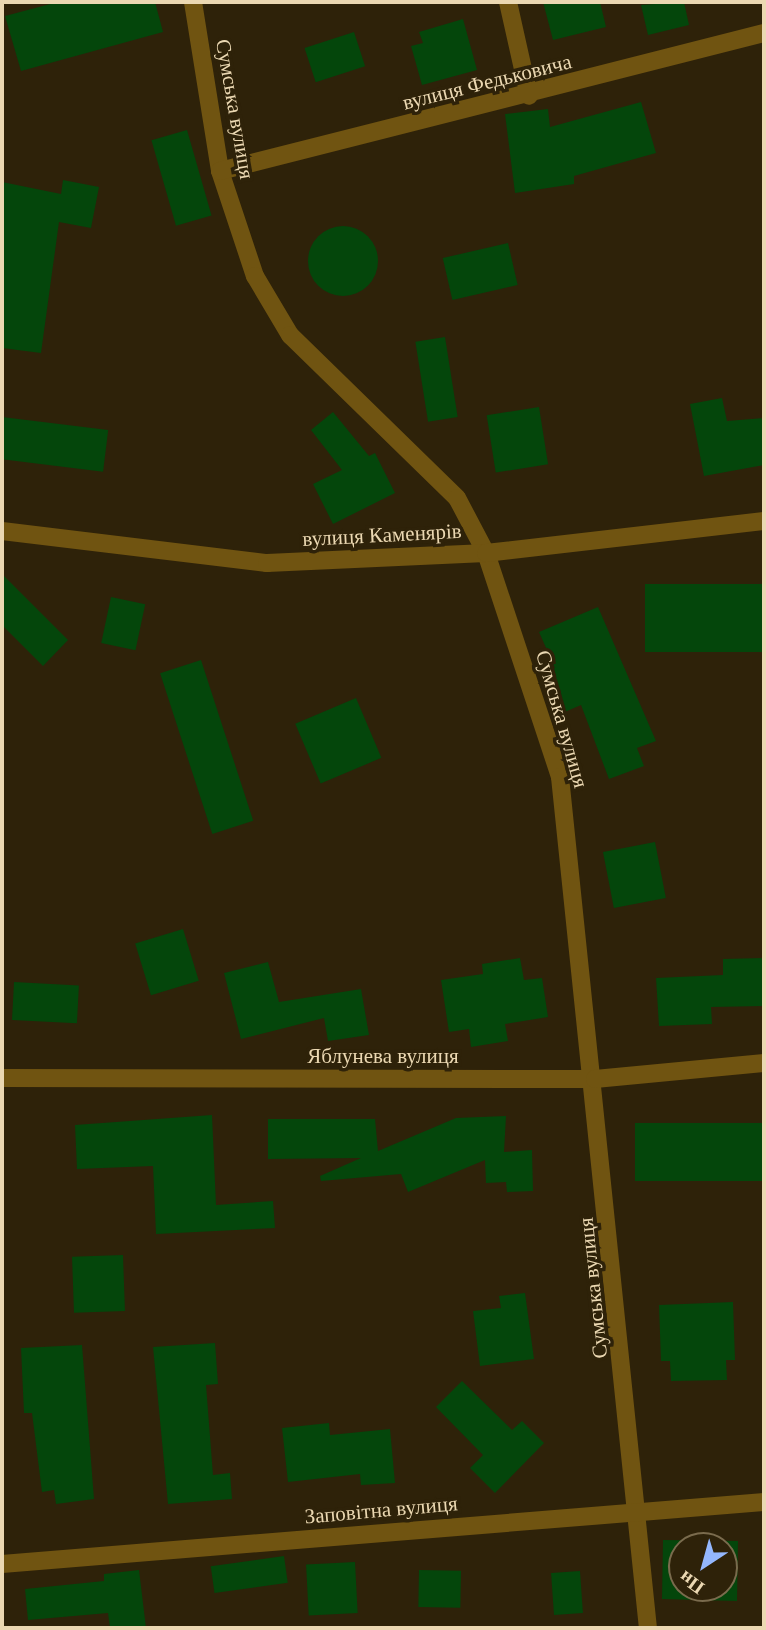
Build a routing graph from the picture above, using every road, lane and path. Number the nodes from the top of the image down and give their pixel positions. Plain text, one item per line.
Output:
1 (193, 2) edge
2 (508, 2) edge
3 (764, 33) edge
4 (529, 96) junction
5 (220, 171) junction
6 (764, 521) edge
7 (2, 531) edge
8 (486, 553) junction
9 (764, 1063) edge
10 (2, 1078) edge
11 (595, 1079) junction
12 (764, 1502) edge
13 (637, 1512) junction
14 (2, 1564) edge
15 (648, 1628) edge

1 - 5 street, Сумська вулиця
2 - 4 street
3 - 4 street, вулиця Федьковича
4 - 5 street, вулиця Федьковича
5 - 8 street, Сумська вулиця
6 - 8 street, вулиця Каменярів
7 - 8 street, вулиця Каменярів
8 - 11 street, Сумська вулиця
9 - 11 street, Яблунева вулиця
10 - 11 street, Яблунева вулиця
11 - 13 street, Сумська вулиця
12 - 13 street, Заповітна вулиця
13 - 14 street, Заповітна вулиця
13 - 15 street, Сумська вулиця

